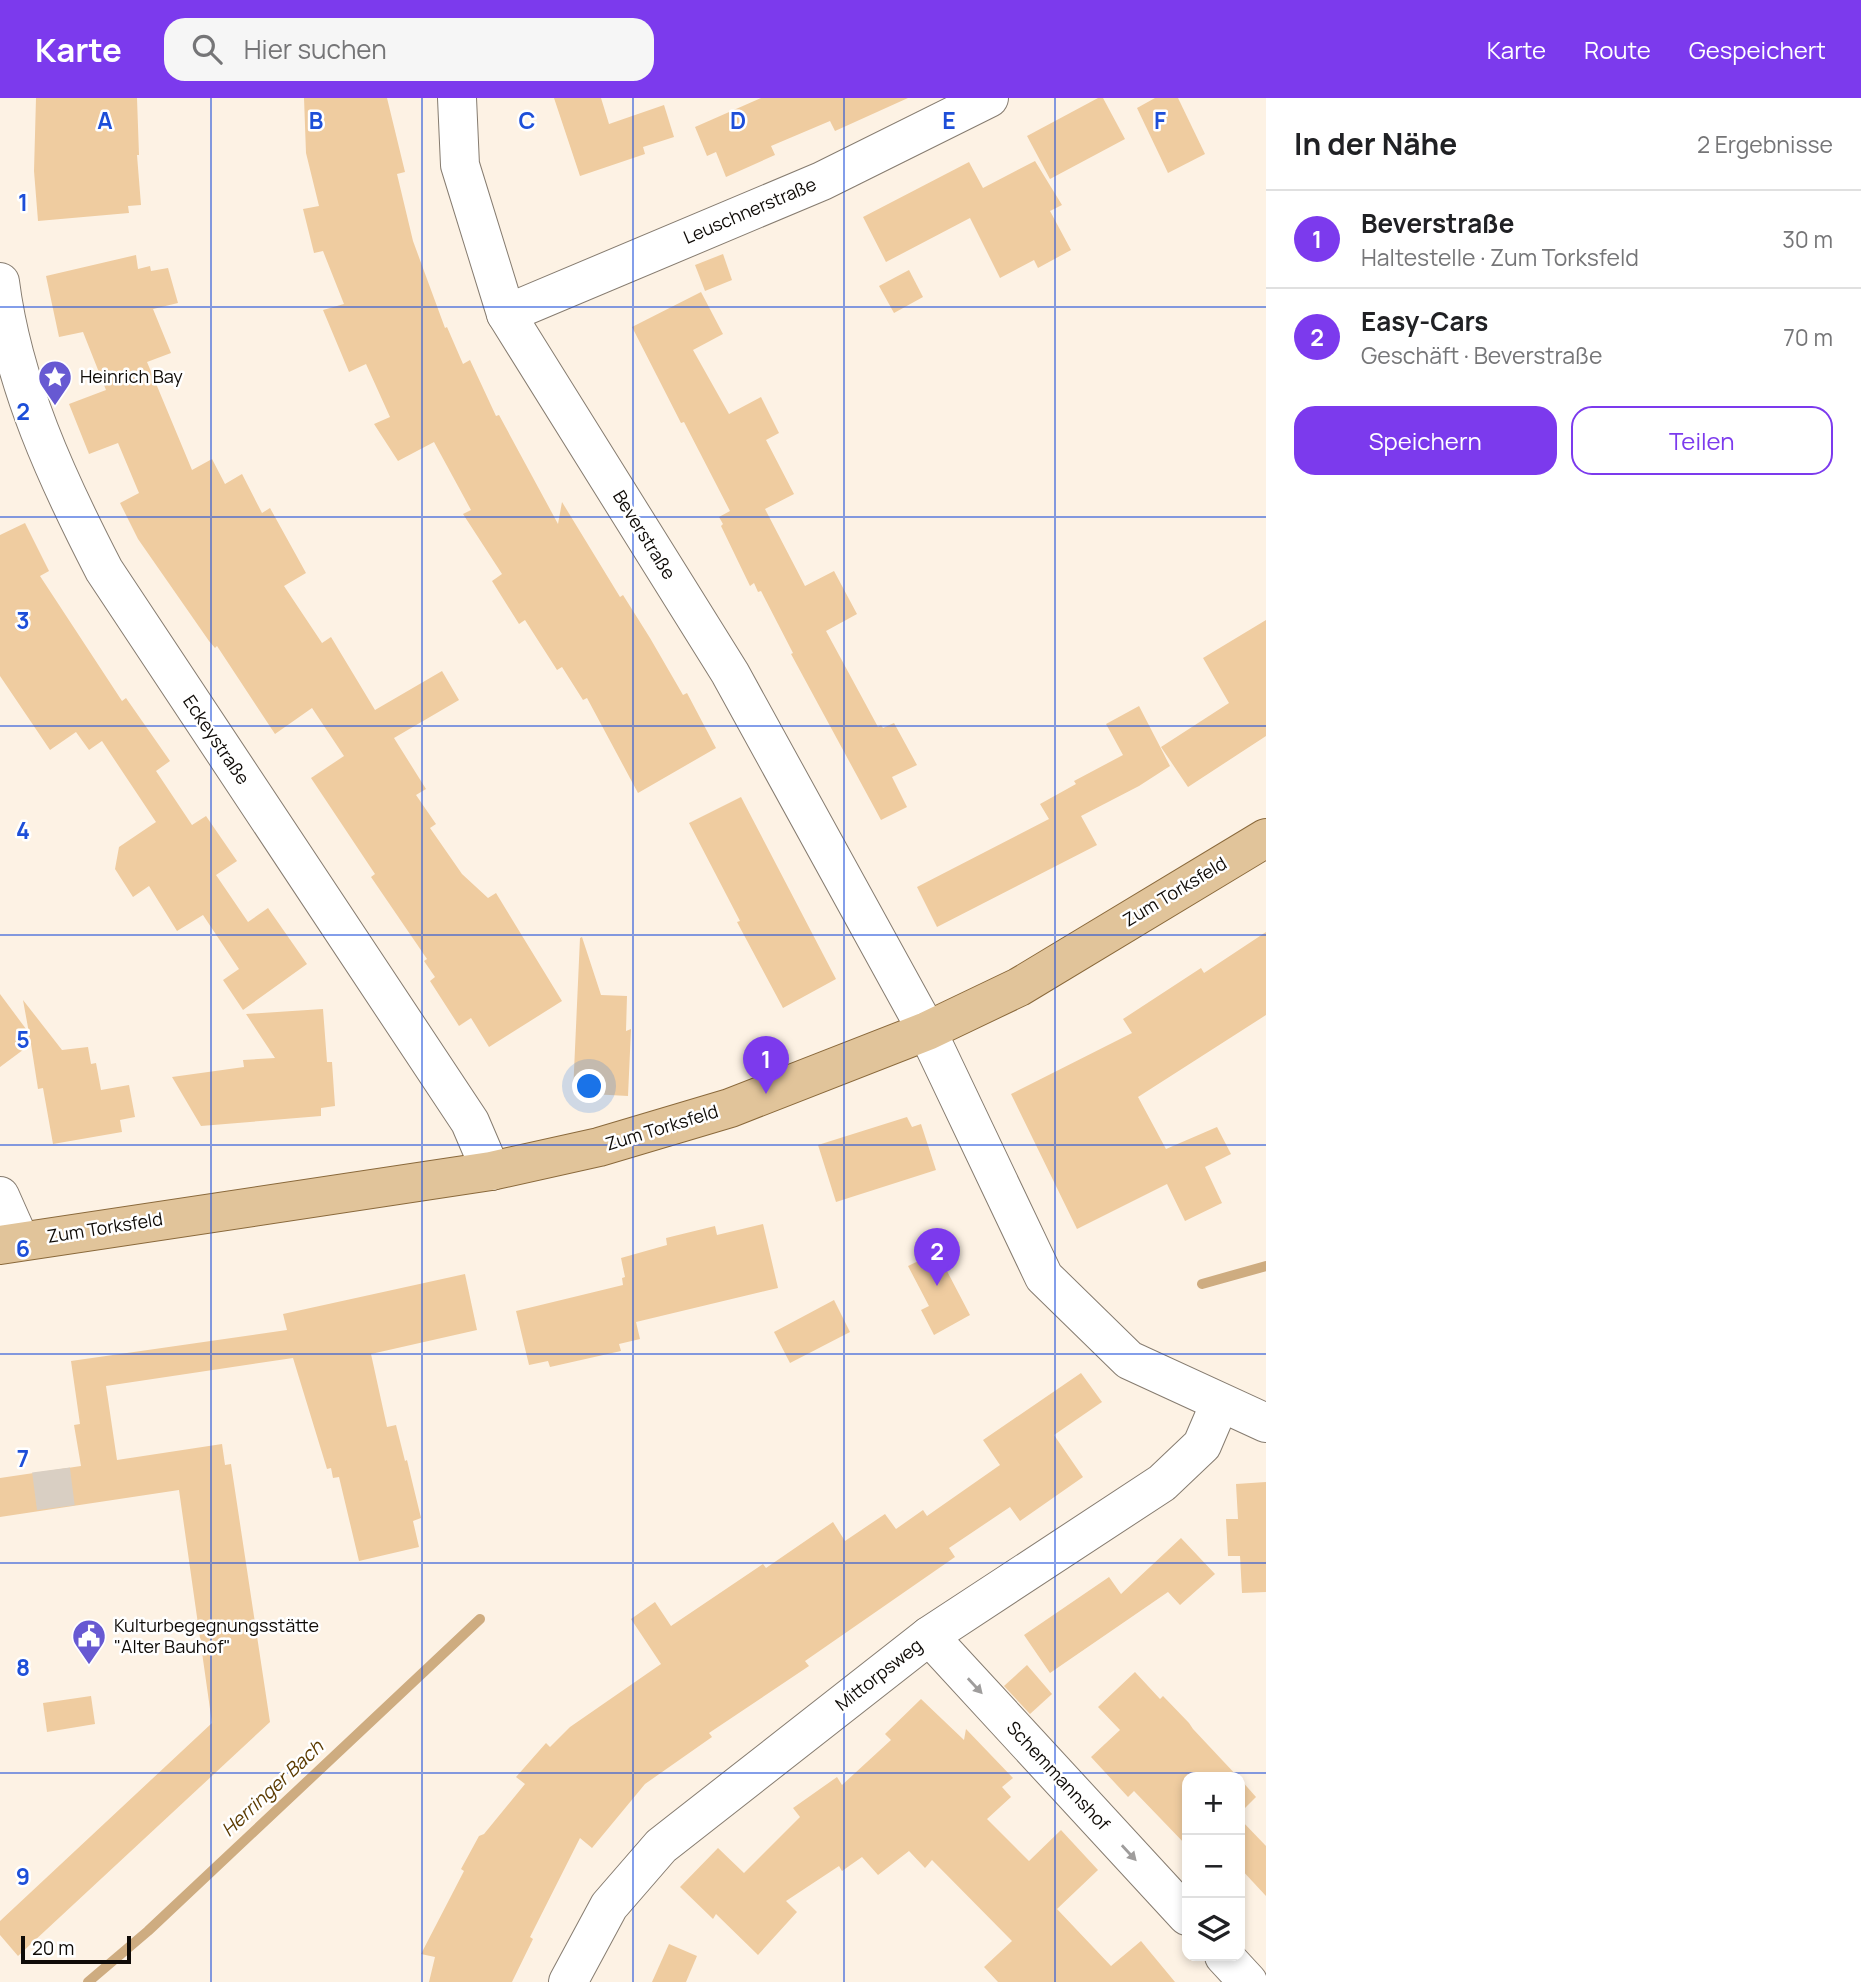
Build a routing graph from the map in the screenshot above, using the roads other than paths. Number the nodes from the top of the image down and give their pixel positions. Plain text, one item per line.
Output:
1 (457, 98) edge
2 (989, 98) edge
3 (0, 282) edge
4 (506, 314) junction
5 (1266, 838) edge
6 (928, 1031) junction
7 (491, 1171) junction
8 (0, 1196) edge
9 (10, 1243) edge
10 (1220, 1403) junction
11 (1266, 1423) edge
12 (929, 1636) junction
13 (1182, 1911) edge
14 (1229, 1961) edge
15 (568, 1982) edge
16 (1248, 1982) edge

1 - 4 street, Beverstraße
2 - 4 street, Leuschnerstraße
3 - 7 street, Eckeystraße
4 - 6 street, Beverstraße
5 - 6 main road, Zum Torksfeld
6 - 7 main road, Zum Torksfeld
6 - 10 street, Beverstraße
7 - 9 main road, Zum Torksfeld
8 - 9 street
10 - 11 street, Beverstraße
10 - 12 street, Mittorpsweg
12 -> 13 street, Schemmannshof
12 - 15 street, Mittorpsweg
14 - 16 street

